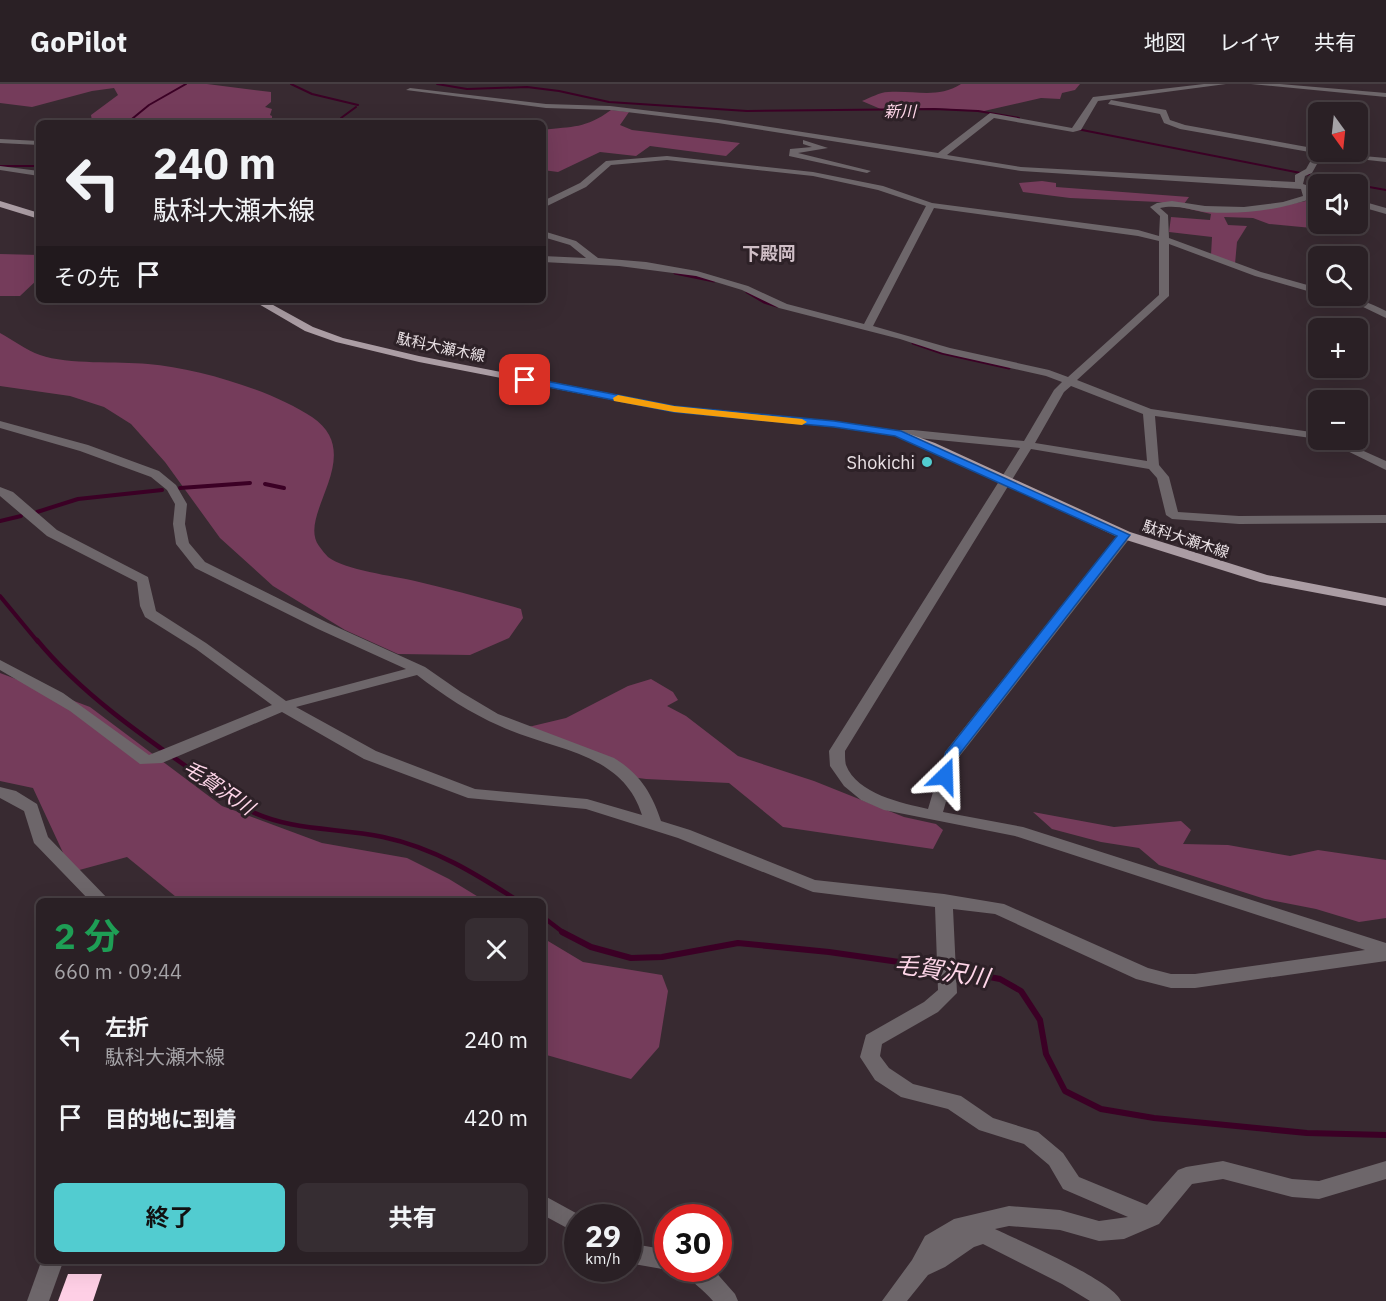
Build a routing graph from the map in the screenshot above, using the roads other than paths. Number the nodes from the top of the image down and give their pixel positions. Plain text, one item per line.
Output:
1 (423, 84) edge
2 (1222, 84) edge
3 (1255, 84) edge
4 (1386, 95) edge
5 (1096, 99) junction
6 (809, 135) junction
7 (0, 141) edge
8 (36, 143) edge
9 (1308, 150) edge
10 (940, 156) junction
11 (1368, 158) edge
12 (1386, 160) edge
13 (1314, 162) edge
14 (0, 168) edge
15 (867, 171) dead end
16 (36, 173) edge
17 (1301, 180) junction
18 (1308, 185) edge
19 (546, 203) edge
20 (0, 204) edge
21 (931, 205) junction
22 (1368, 206) edge
23 (1386, 211) edge
24 (36, 215) edge
25 (546, 235) edge
26 (1166, 240) junction
27 (546, 259) edge
28 (594, 260) junction
29 (1308, 288) edge
30 (262, 303) edge
31 (1368, 306) edge
32 (1386, 315) edge
33 (867, 327) junction
34 (1071, 382) junction
35 (1149, 414) junction
36 (0, 424) edge
37 (897, 433) junction
38 (1308, 435) edge
39 (1028, 445) junction
40 (1354, 450) edge
41 (1386, 453) edge
42 (1370, 457) junction
43 (1153, 466) junction
44 (1386, 466) edge
45 (1007, 481) junction
46 (0, 491) edge
47 (1386, 519) edge
48 (1125, 535) junction
49 (1386, 602) edge
50 (0, 664) edge
51 (420, 670) junction
52 (283, 706) junction
53 (0, 792) edge
54 (934, 816) junction
55 (652, 823) junction
56 (98, 898) edge
57 (944, 900) junction
58 (1386, 952) edge
59 (1386, 1170) edge
60 (546, 1206) edge
61 (564, 1217) edge
62 (1151, 1217) junction
63 (51, 1264) edge
64 (920, 1268) junction
65 (712, 1282) edge
66 (38, 1301) edge
67 (727, 1301) edge
68 (893, 1301) edge
69 (1110, 1301) edge

1 - 6 street
2 - 5 street
3 - 4 street
5 - 9 street
5 - 10 street
6 - 10 street
6 - 15 street
7 - 8 street
10 - 17 street
11 - 12 street
13 - 17 street
14 - 16 street
17 - 18 street
17 - 26 street
19 - 21 street
20 - 24 main road
21 - 26 street
21 - 33 street
22 - 23 street
25 - 28 street
26 - 29 street
26 - 34 street
27 - 28 street
28 - 33 street
30 - 37 main road, 駄科大瀬木線
31 - 32 street
33 - 34 street
34 - 35 street
34 - 39 street
35 - 38 street
35 - 43 street
36 - 51 street
37 - 39 street
37 - 45 main road, 駄科大瀬木線
39 - 43 street
39 - 45 street
40 - 42 street
41 - 42 street
42 - 44 street
43 - 47 street
45 - 48 main road, 駄科大瀬木線
45 - 54 street
46 - 52 street
48 - 49 main road, 駄科大瀬木線
48 - 54 street
50 - 52 street
51 - 52 street
51 - 55 street
52 - 55 street
53 - 56 street
54 - 58 street
55 - 57 street
57 - 58 street
57 - 62 street
59 - 62 street
60 - 61 street
62 - 64 street
63 - 66 street
64 - 68 street
64 - 69 street
65 - 67 street

